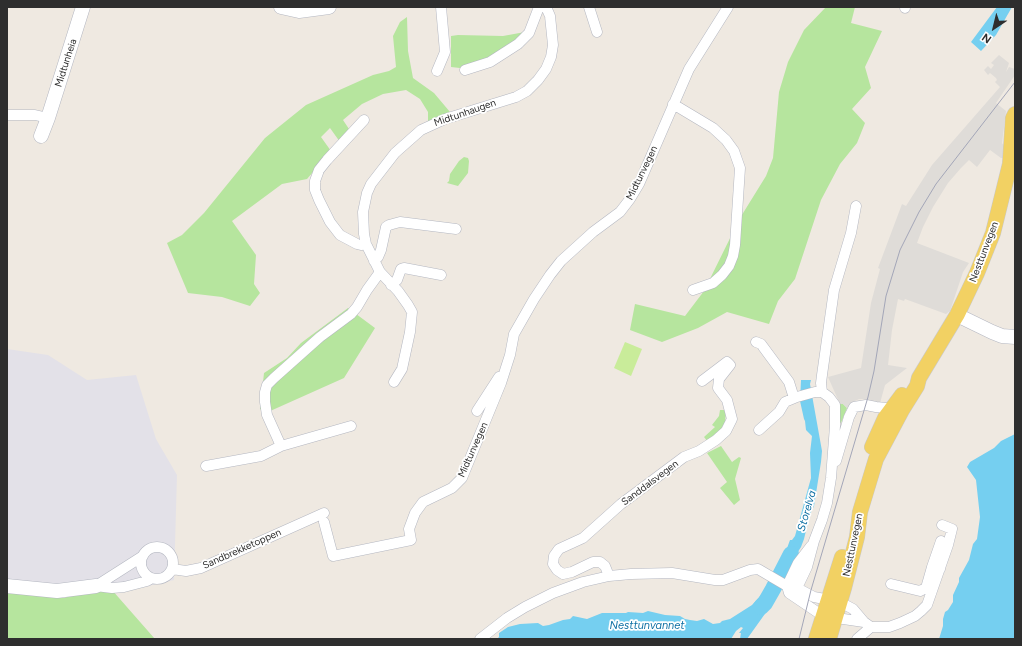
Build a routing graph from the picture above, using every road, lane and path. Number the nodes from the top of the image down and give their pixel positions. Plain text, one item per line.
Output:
1 (83, 7) edge
2 (281, 7) edge
3 (329, 7) edge
4 (441, 7) edge
5 (539, 7) edge
6 (546, 7) edge
7 (589, 7) edge
8 (728, 7) edge
9 (597, 32) dead end
10 (465, 70) dead end
11 (437, 71) dead end
12 (673, 104) junction
13 (1015, 114) edge
14 (7, 115) edge
15 (48, 118) junction
16 (364, 120) dead end
17 (41, 136) dead end
18 (856, 206) dead end
19 (456, 229) dead end
20 (366, 244) junction
21 (374, 261) junction
22 (380, 272) junction
23 (441, 275) dead end
24 (391, 284) junction
25 (693, 290) dead end
26 (957, 315) junction
27 (1015, 337) edge
28 (758, 346) dead end
29 (506, 368) junction
30 (702, 381) dead end
31 (394, 382) dead end
32 (818, 392) junction
33 (794, 395) junction
34 (890, 408) junction
35 (477, 411) dead end
36 (351, 426) dead end
37 (759, 430) dead end
38 (281, 446) junction
39 (206, 466) dead end
40 (831, 478) junction
41 (942, 525) dead end
42 (289, 528) joint
43 (941, 541) dead end
44 (143, 556) junction
45 (936, 568) junction
46 (172, 569) junction
47 (609, 576) junction
48 (152, 578) junction
49 (891, 584) dead end
50 (7, 586) edge
51 (96, 586) junction
52 (789, 586) junction
53 (834, 600) junction
54 (829, 617) junction
55 (868, 624) junction
56 (480, 639) edge
57 (816, 639) edge
58 (829, 639) edge
59 (857, 639) edge

1 - 15 street, Midtunheia
2 - 3 street
4 - 11 street
5 - 10 street
6 - 20 street, Midtunhaugen
7 - 9 street
8 - 12 street, Midtunvegen
12 - 25 street
12 - 29 street, Midtunvegen
13 - 26 main road, Nesttunvegen
14 - 15 street
15 - 17 street, Midtunheia
16 - 20 street
18 - 32 street
19 - 21 street
20 - 21 street, Midtunhaugen
21 - 22 street, Midtunhaugen
22 - 24 street, Midtunhaugen
22 - 38 street
23 - 24 street
24 - 31 street, Midtunhaugen
26 - 27 street
26 - 34 main road, Nesttunvegen
28 - 33 street
29 - 35 street, Midtunvegen
29 - 42 street, Midtunvegen
30 - 47 street, Sanddalsvegen
32 - 33 street
32 - 40 street
33 - 37 street
34 - 40 street
34 - 53 main road, Nesttunvegen
34 - 53 main road, Nesttunvegen
36 - 38 street
38 - 39 street
40 - 52 street
41 - 45 street
42 - 46 street, Sandbrekketoppen
43 - 45 street
44 - 46 street
44 - 48 street
44 - 51 street
45 - 49 street
45 - 55 street
46 - 48 street
47 - 52 street
47 - 56 street
48 - 51 street
50 - 51 street
52 - 53 street
52 - 54 street
53 - 54 main road, Nesttunvegen
53 - 55 street
54 - 55 street
54 - 57 main road, Nesttunvegen
54 - 58 main road, Nesttunvegen
55 - 59 street

